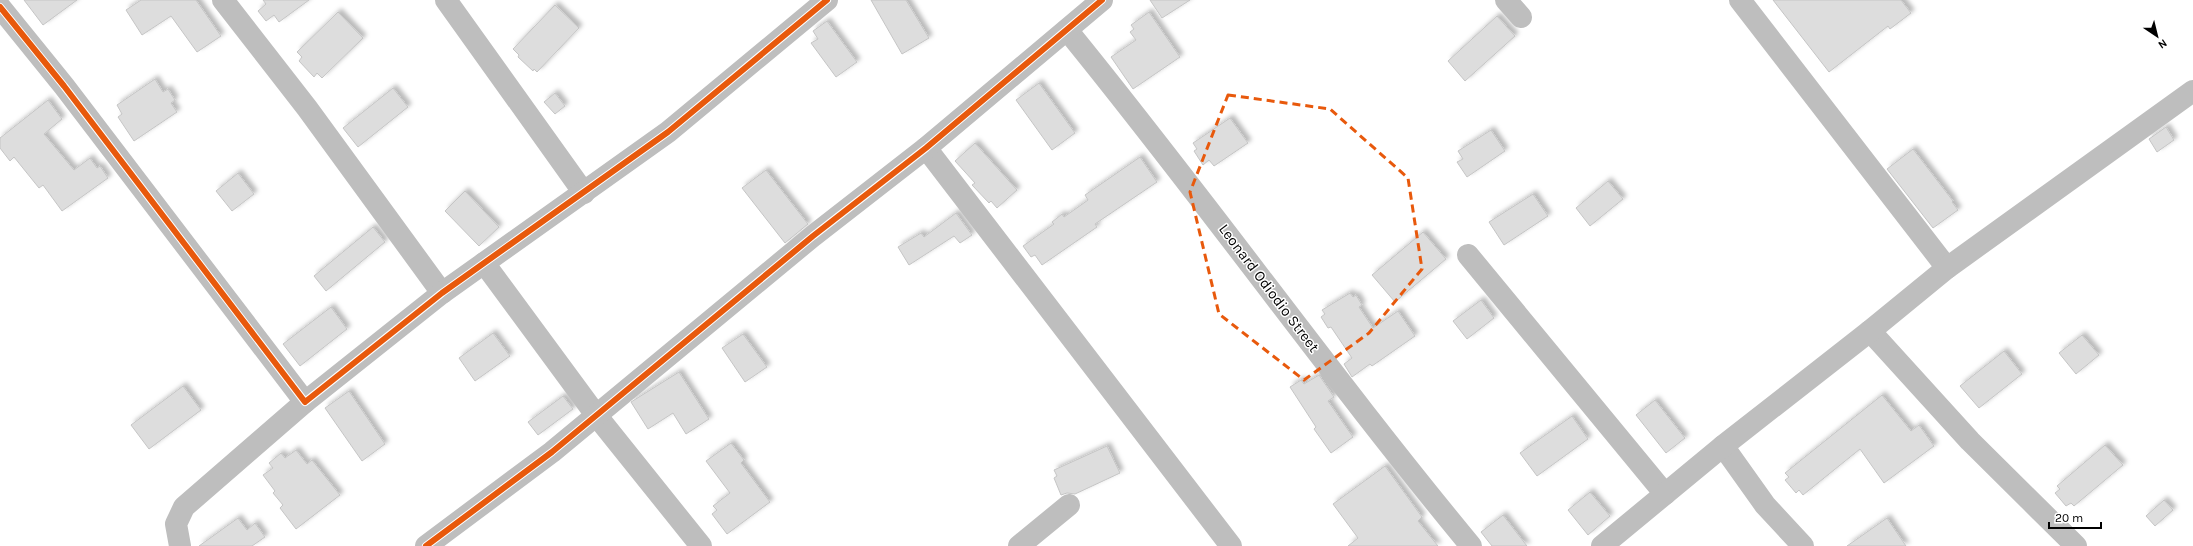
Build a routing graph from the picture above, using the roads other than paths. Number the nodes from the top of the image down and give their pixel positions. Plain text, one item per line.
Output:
1 (223, 0) edge
2 (446, 0) edge
3 (827, 0) edge
4 (1102, 0) edge
5 (1506, 0) edge
6 (1740, 0) edge
7 (0, 7) edge
8 (1521, 17) dead end
9 (1067, 30) junction
10 (2193, 91) edge
11 (926, 148) junction
12 (584, 193) junction
13 (1468, 255) dead end
14 (484, 263) junction
15 (1947, 268) junction
16 (442, 294) junction
17 (1870, 331) junction
18 (305, 402) junction
19 (596, 415) junction
20 (1723, 446) junction
21 (1665, 494) junction
22 (1070, 505) dead end
23 (180, 546) edge
24 (426, 546) edge
25 (701, 546) edge
26 (1019, 546) edge
27 (1231, 546) edge
28 (1471, 546) edge
29 (1602, 546) edge
30 (1803, 546) edge
31 (2076, 546) edge

1 - 16 street
2 - 12 street
3 - 12 street
4 - 9 street
5 - 8 street
6 - 15 street
7 - 18 street
9 - 11 street
9 - 28 street, Leonard Odiodio Street
10 - 15 street
11 - 19 street
11 - 27 street
12 - 14 street
13 - 21 street
14 - 16 street
14 - 19 street
15 - 17 street
16 - 18 street
17 - 20 street
17 - 31 street
18 - 23 street
19 - 24 street
19 - 25 street
20 - 21 street
20 - 30 street
21 - 29 street
22 - 26 street

